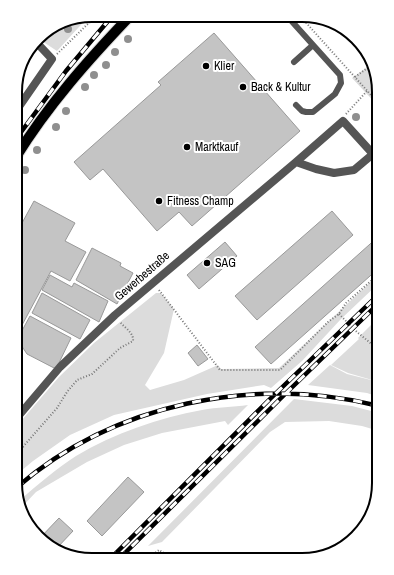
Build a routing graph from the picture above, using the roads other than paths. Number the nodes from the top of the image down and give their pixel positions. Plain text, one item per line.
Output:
1 (124, 22) edge
2 (292, 22) edge
3 (313, 45) junction
4 (40, 46) edge
5 (294, 62) dead end
6 (22, 102) edge
7 (296, 105) dead end
8 (22, 148) edge
9 (372, 153) edge
10 (372, 155) edge
11 (296, 162) junction
12 (22, 412) edge

1 - 8 main road
2 - 3 lane
3 - 5 lane
3 - 7 lane
4 - 6 street
9 - 11 street, Gewerbestraße
10 - 11 street, Gewerbestraße
11 - 12 street, Gewerbestraße

